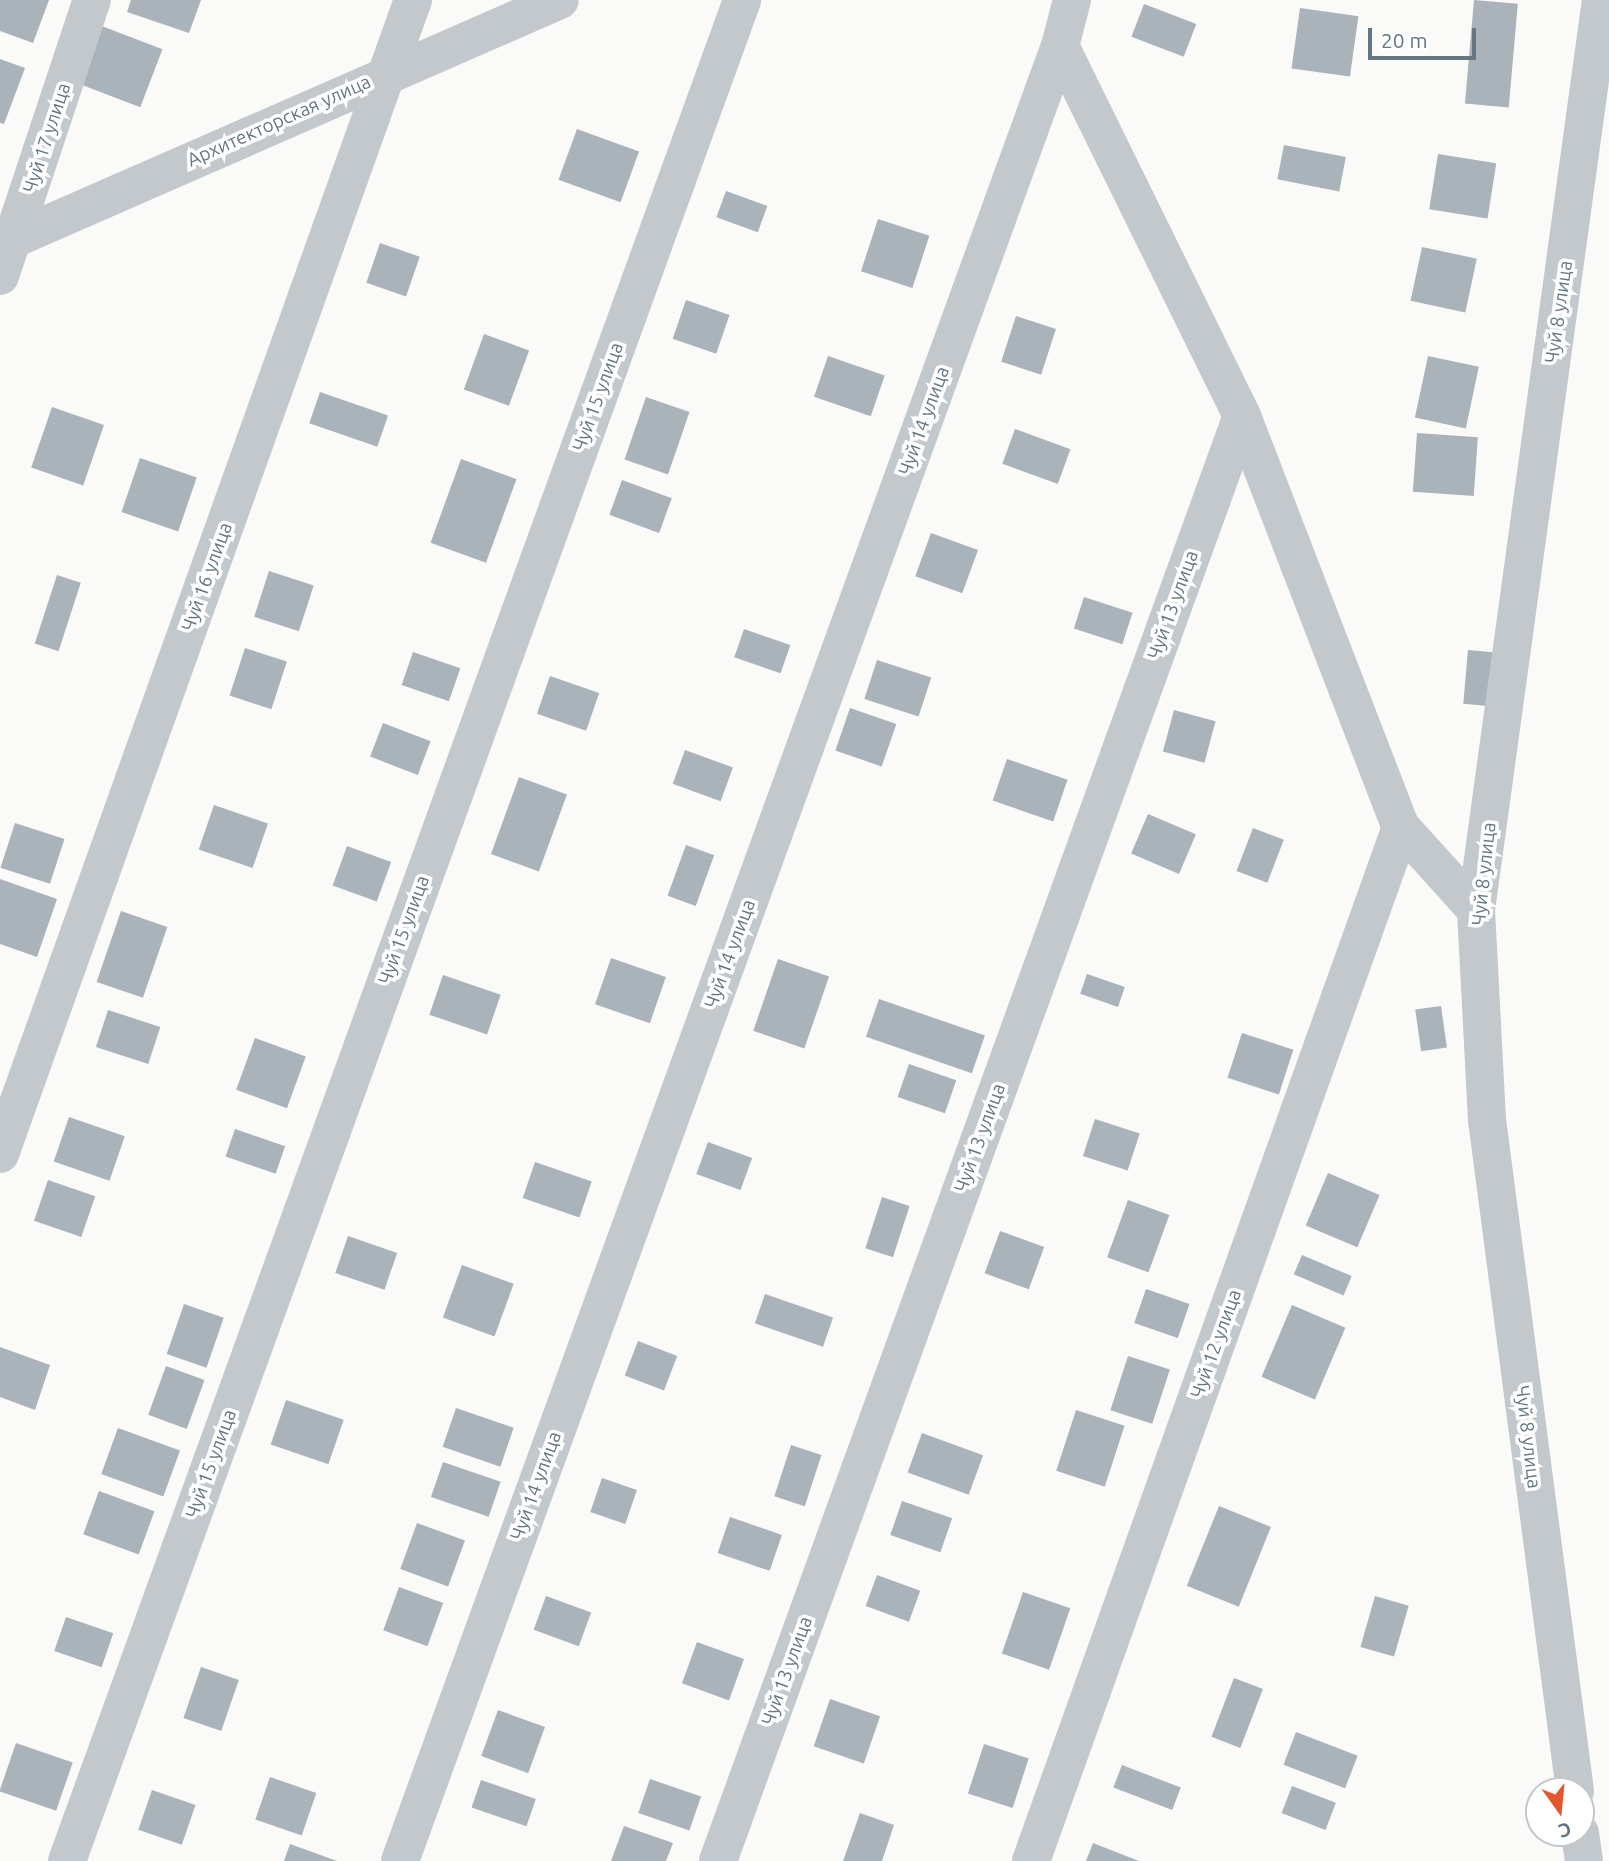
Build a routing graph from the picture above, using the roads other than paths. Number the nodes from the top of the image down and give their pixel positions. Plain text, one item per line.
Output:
1 (92, 0) edge
2 (413, 0) edge
3 (560, 0) edge
4 (742, 0) edge
5 (1072, 0) edge
6 (1601, 0) edge
7 (1060, 46) junction
8 (388, 73) junction
9 (7, 242) edge
10 (0, 276) edge
11 (1242, 416) junction
12 (1401, 828) junction
13 (1476, 910) junction
14 (0, 1154) edge
15 (1573, 1777) edge
16 (67, 1861) edge
17 (400, 1861) edge
18 (718, 1861) edge
19 (1031, 1861) edge

1 - 9 street, Чуй 17 улица
2 - 8 street, Чуй 16 улица
3 - 8 street, Архитекторская улица
4 - 16 street, Чуй 15 улица
5 - 7 street, Чуй 14 улица
6 - 13 street, Чуй 8 улица
7 - 11 street
7 - 17 street, Чуй 14 улица
8 - 9 street, Архитекторская улица
8 - 14 street, Чуй 16 улица
9 - 10 street, Чуй 17 улица
11 - 12 street
11 - 18 street, Чуй 13 улица
12 - 13 street
12 - 19 street, Чуй 12 улица
13 - 15 street, Чуй 8 улица

